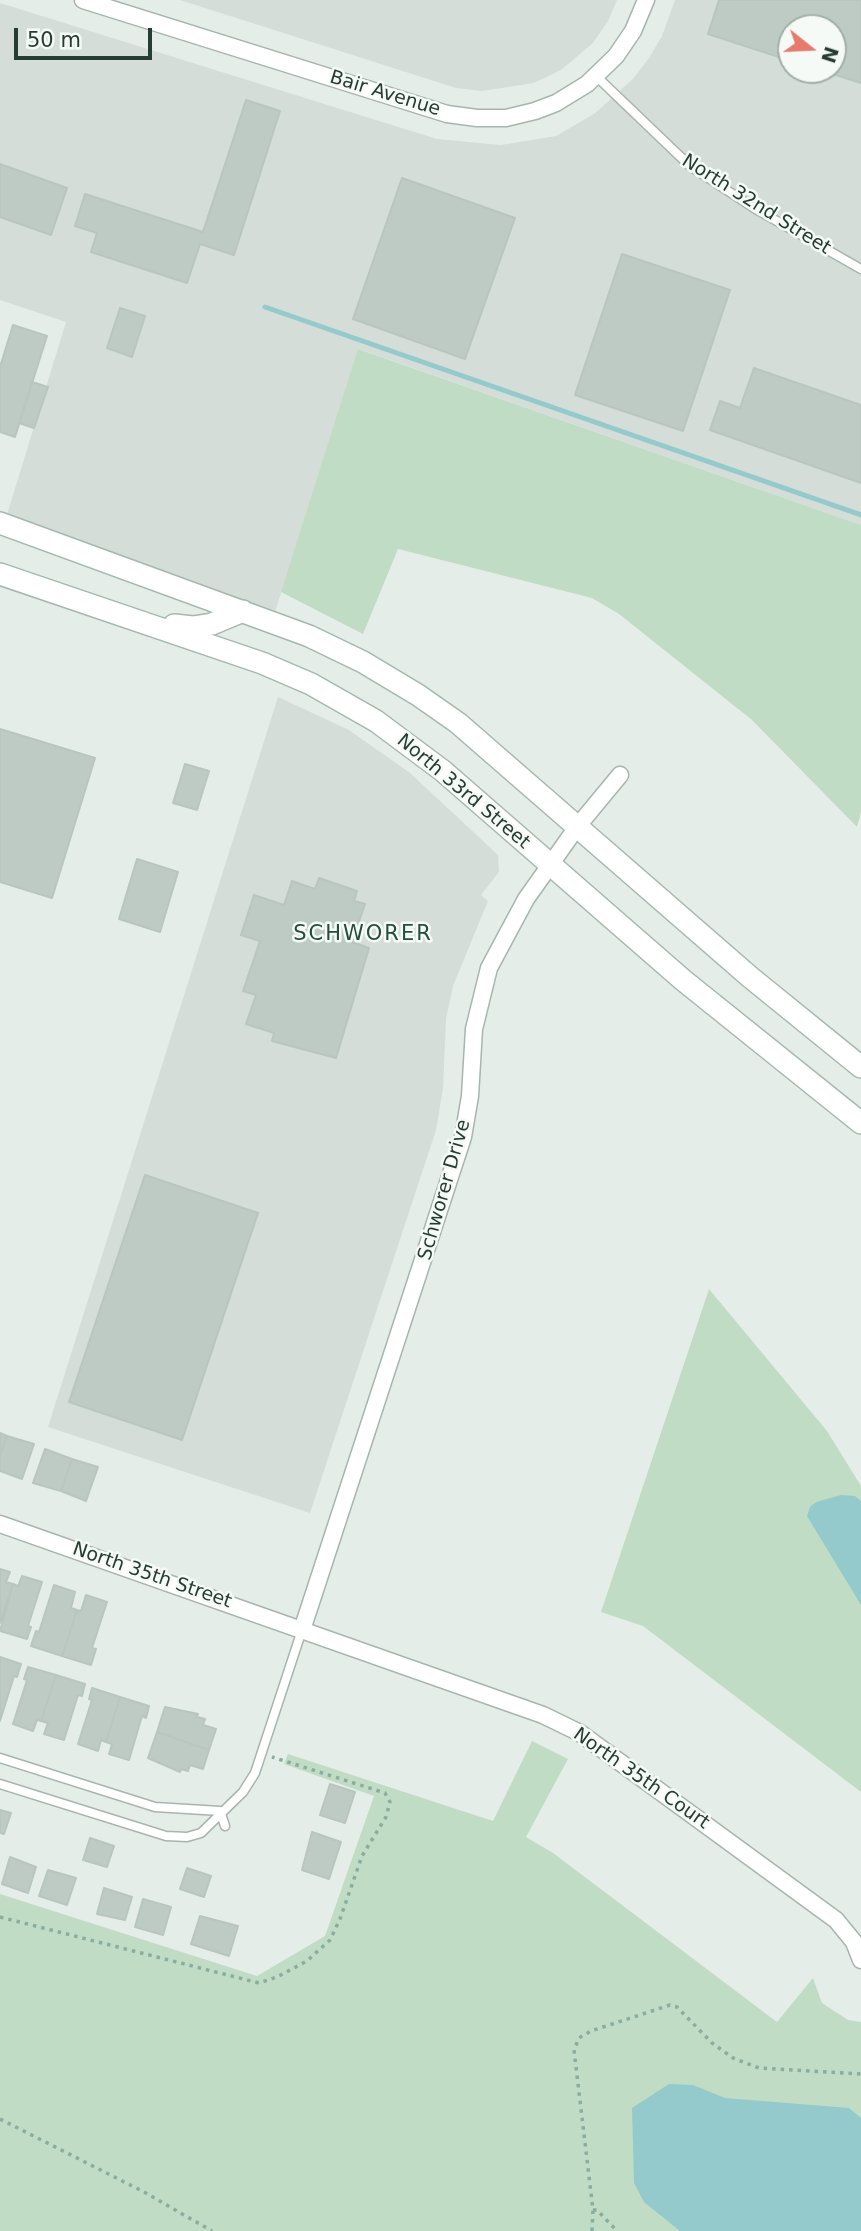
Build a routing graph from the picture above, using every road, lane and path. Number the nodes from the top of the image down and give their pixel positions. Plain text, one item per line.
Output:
1 (83, 0) edge
2 (646, 0) edge
3 (596, 76) junction
4 (861, 269) edge
5 (0, 523) edge
6 (0, 574) edge
7 (243, 611) junction
8 (140, 621) junction
9 (620, 775) dead end
10 (577, 827) junction
11 (549, 865) junction
12 (861, 1067) edge
13 (861, 1123) edge
14 (0, 1524) edge
15 (302, 1630) junction
16 (262, 1753) junction
17 (0, 1758) edge
18 (0, 1784) edge
19 (220, 1811) junction
20 (225, 1826) dead end
21 (0, 1917) edge
22 (861, 1960) edge
23 (861, 2074) edge
24 (0, 2119) edge
25 (593, 2210) junction
26 (212, 2231) edge
27 (592, 2231) edge
28 (617, 2231) edge

1 - 3 street, Bair Avenue
2 - 3 street, Bair Avenue
3 - 4 lane, North 32nd Street
5 - 7 main road
6 - 8 main road, North 33rd Street
7 - 8 main road
7 - 10 main road
8 - 11 main road, North 33rd Street
9 - 10 street, Schworer Drive
10 - 11 street, Schworer Drive
10 - 12 main road
11 - 13 main road, North 33rd Street
11 - 15 street, Schworer Drive
14 - 15 street, North 35th Street
15 - 16 lane
15 - 22 street, North 35th Court
16 - 19 lane
16 - 21 path
17 - 19 lane
18 - 19 lane
19 - 20 lane
23 - 25 path
24 - 26 path
25 - 27 path
25 - 28 path

